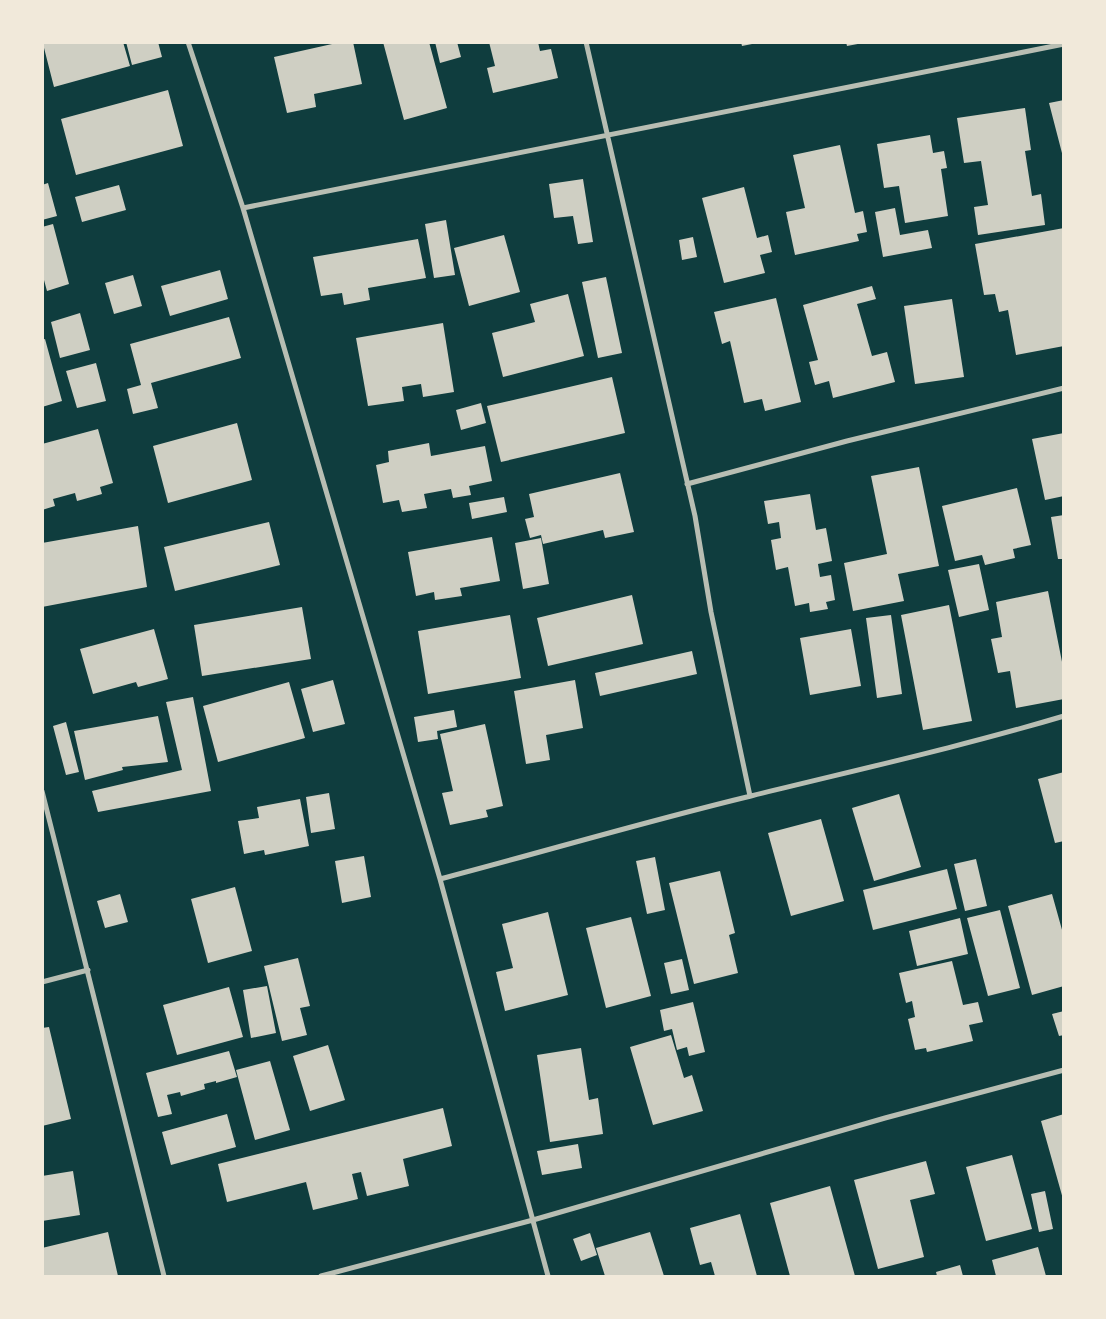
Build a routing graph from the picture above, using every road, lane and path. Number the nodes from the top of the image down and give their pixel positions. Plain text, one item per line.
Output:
1 (188, 42) edge
2 (586, 42) edge
3 (1064, 44) edge
4 (607, 135) junction
5 (243, 208) junction
6 (1064, 388) edge
7 (687, 484) junction
8 (1064, 716) edge
9 (42, 791) edge
10 (750, 796) junction
11 (440, 880) junction
12 (88, 970) junction
13 (42, 982) edge
14 (1064, 1070) edge
15 (533, 1220) junction
16 (164, 1276) edge
17 (321, 1276) edge
18 (548, 1276) edge

1 - 5 street
2 - 4 street
3 - 4 street
4 - 5 street
4 - 7 street
5 - 11 street
6 - 7 street
7 - 10 street
8 - 10 street
9 - 12 street
10 - 11 street
11 - 15 street
12 - 13 street
12 - 16 street
14 - 15 street
15 - 17 street
15 - 18 street

